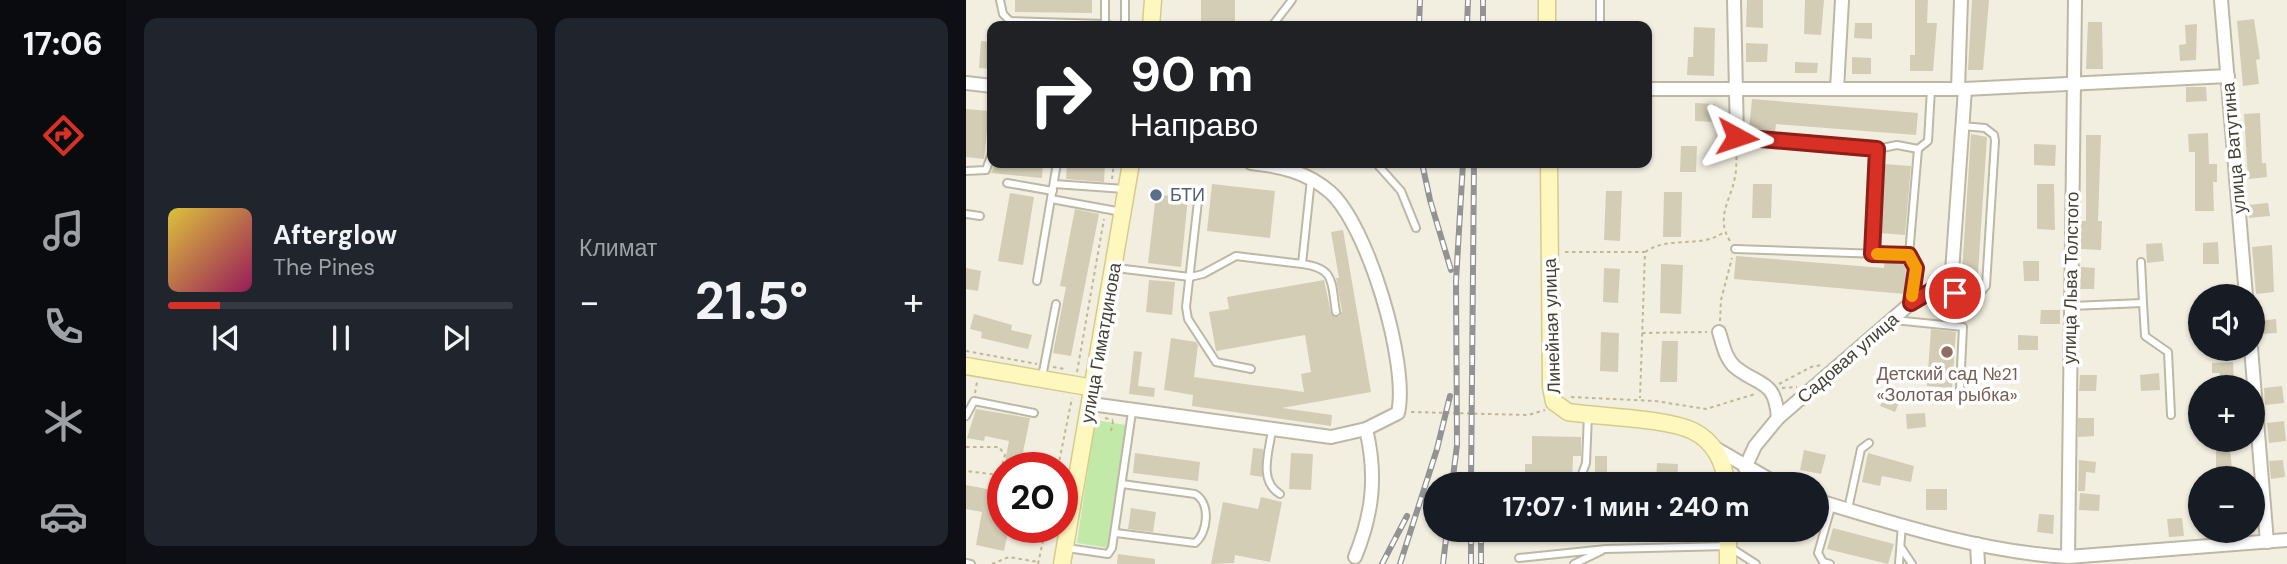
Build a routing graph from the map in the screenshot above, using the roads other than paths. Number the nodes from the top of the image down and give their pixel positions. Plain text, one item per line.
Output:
1 (1000, 0) edge
2 (1105, 0) edge
3 (1125, 0) edge
4 (1153, 0) edge
5 (1292, 0) edge
6 (1547, 0) edge
7 (1600, 0) edge
8 (1734, 0) edge
9 (1842, 0) edge
10 (1961, 0) edge
11 (2075, 0) edge
12 (2221, 0) edge
13 (1030, 21) edge
14 (1108, 21) edge
15 (1125, 21) edge
16 (1151, 21) edge
17 (1276, 21) edge
18 (1547, 21) edge
19 (1600, 21) edge
20 (2228, 76) junction
21 (2074, 81) junction
22 (966, 83) edge
23 (987, 85) edge
24 (1652, 89) edge
25 (1736, 89) junction
26 (1837, 89) junction
27 (1931, 89) junction
28 (1961, 89) junction
29 (1962, 126) junction
30 (1737, 137) joint
31 (1877, 149) junction
32 (1918, 149) junction
33 (987, 167) edge
34 (1056, 168) edge
35 (1130, 168) edge
36 (1284, 168) edge
37 (1380, 168) edge
38 (1549, 168) edge
39 (966, 171) edge
40 (1311, 179) junction
41 (1007, 184) dead end
42 (1127, 189) junction
43 (1053, 191) junction
44 (1198, 201) dead end
45 (1123, 213) junction
46 (966, 214) edge
47 (980, 216) dead end
48 (1416, 228) dead end
49 (1735, 249) road end
50 (1872, 254) junction
51 (1909, 255) junction
52 (2141, 262) dead end
53 (1302, 264) junction
54 (1116, 268) junction
55 (1189, 277) junction
56 (1037, 281) dead end
57 (2245, 284) edge
58 (1931, 291) junction
59 (1911, 303) junction
60 (2143, 303) junction
61 (1056, 304) dead end
62 (2071, 306) junction
63 (1336, 312) dead end
64 (1892, 320) junction
65 (1720, 332) road end
66 (2252, 361) edge
67 (973, 368) edge
68 (1251, 369) dead end
69 (1043, 372) junction
70 (1960, 389) dead end
71 (1092, 396) junction
72 (1132, 412) junction
73 (1034, 413) dead end
74 (1588, 415) junction
75 (2171, 415) dead end
76 (966, 416) edge
77 (1778, 418) junction
78 (1366, 429) junction
79 (1272, 430) junction
80 (1869, 443) dead end
81 (1714, 447) junction
82 (1745, 468) junction
83 (1583, 472) edge
84 (1725, 472) edge
85 (1753, 472) edge
86 (1122, 484) junction
87 (1280, 494) dead end
88 (1829, 503) edge
89 (1832, 504) junction
90 (1848, 509) junction
91 (1902, 524) junction
92 (1116, 533) junction
93 (2287, 540) edge
94 (1684, 542) edge
95 (1728, 542) edge
96 (1732, 542) edge
97 (2267, 542) junction
98 (1977, 544) junction
99 (1606, 549) junction
100 (1902, 549) junction
101 (1063, 556) edge
102 (1355, 557) dead end
103 (2068, 557) junction
104 (1519, 558) dead end
105 (1574, 564) edge
106 (1728, 564) edge
107 (1756, 564) edge
108 (1830, 564) edge
109 (1899, 564) edge
110 (1912, 564) edge
111 (1978, 564) edge

1 - 13 lane
2 - 14 lane
3 - 15 lane
4 - 16 street
5 - 17 lane
6 - 18 street
7 - 19 lane
8 - 25 street
9 - 26 street
10 - 28 street, Садовая улица
11 - 21 street, улица Льва Толстого
12 - 20 street, улица Ватутина
20 - 21 street
20 - 57 street, улица Ватутина
21 - 28 street
21 - 62 street, улица Льва Толстого
22 - 23 street
24 - 25 street
25 - 26 street
25 - 30 street
26 - 27 street
27 - 28 street
27 - 32 lane
28 - 29 street, Садовая улица
29 - 58 street, Садовая улица
29 - 58 lane
30 - 31 lane
31 - 32 lane
31 - 50 lane
32 - 51 lane
33 - 39 lane
34 - 43 lane
35 - 42 street, улица Гиматдинова
36 - 40 street
37 - 48 lane
38 - 74 street, Линейная улица
40 - 53 lane
40 - 78 street
41 - 43 lane
42 - 43 lane
42 - 45 street, улица Гиматдинова
43 - 45 lane
43 - 56 lane
44 - 55 lane
45 - 54 street, улица Гиматдинова
46 - 47 lane
49 - 50 lane
50 - 51 lane
51 - 59 lane
52 - 60 lane
53 - 55 lane
53 - 63 lane
54 - 55 lane
54 - 71 street, улица Гиматдинова
55 - 68 lane
58 - 59 street, Садовая улица
59 - 64 street, Садовая улица
60 - 62 lane
60 - 75 lane
61 - 69 lane
62 - 103 street, улица Льва Толстого
64 - 70 lane
64 - 77 street, Садовая улица
65 - 77 street
66 - 97 street
67 - 69 street
69 - 71 street
71 - 72 street
71 - 101 street, улица Гиматдинова
72 - 79 street
72 - 86 lane
73 - 76 lane
74 - 81 street, Линейная улица
74 - 83 lane
77 - 82 street, Садовая улица
78 - 79 street
78 - 102 street
79 - 87 lane
80 - 90 lane
81 - 82 street
81 - 84 street
82 - 85 street
86 - 92 lane
86 - 92 lane
88 - 89 street
89 - 90 street
89 - 108 lane
90 - 91 street
91 - 98 street
91 - 100 lane
92 - 101 lane
93 - 97 street
94 - 99 lane
95 - 106 street
96 - 107 lane
97 - 103 street
98 - 103 street
98 - 111 street
99 - 104 lane
99 - 105 lane
100 - 109 lane
100 - 110 lane

